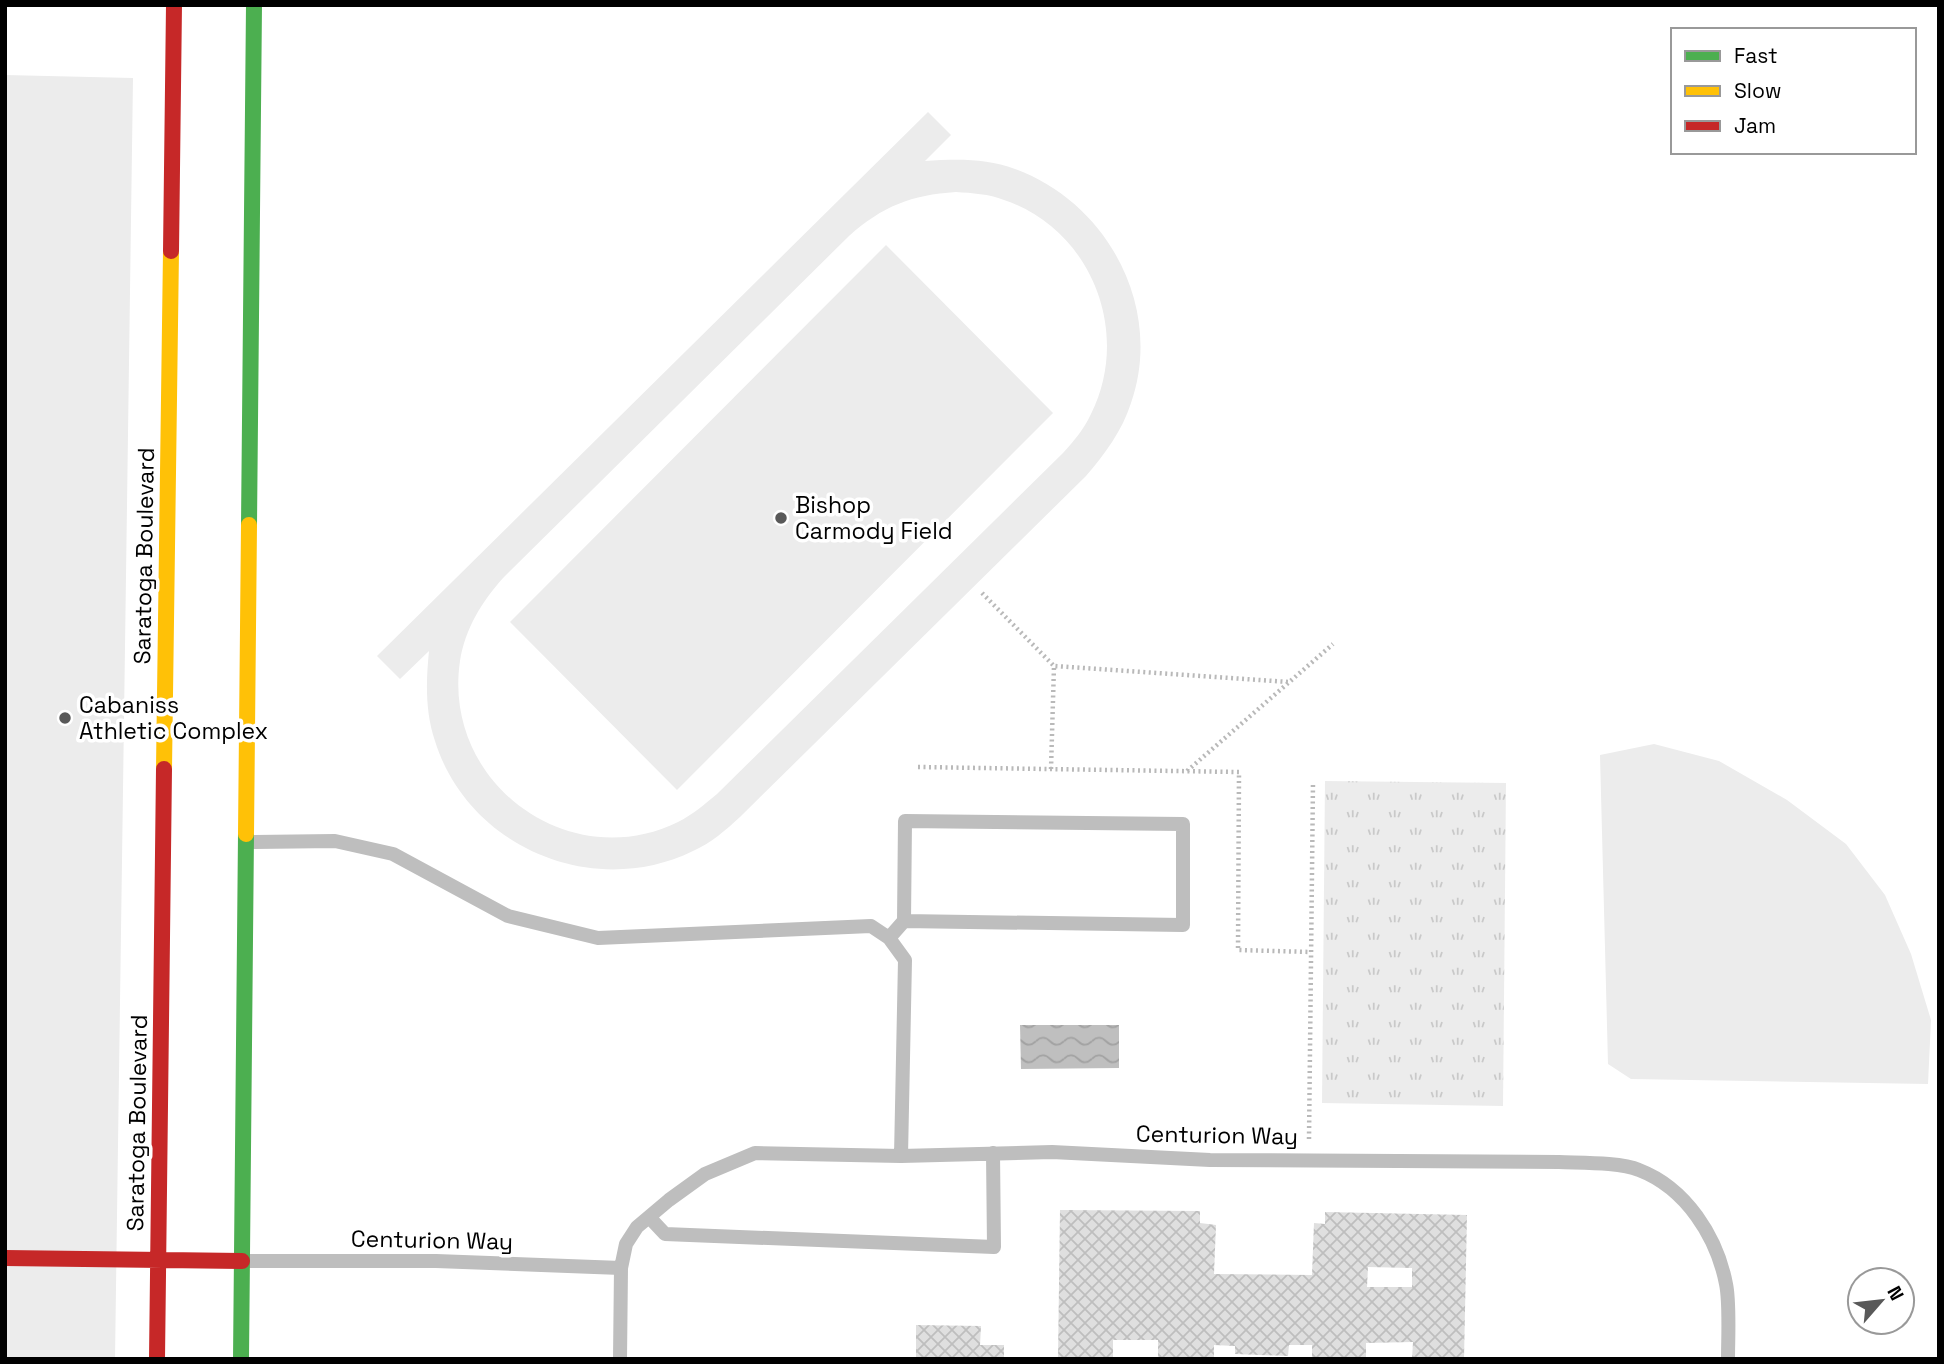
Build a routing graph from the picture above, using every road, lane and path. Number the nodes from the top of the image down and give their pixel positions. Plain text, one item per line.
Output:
1 (174, 5) edge
2 (254, 5) edge
3 (982, 593) dead end
4 (1333, 644) dead end
5 (1054, 666) junction
6 (1289, 682) junction
7 (1051, 769) dead end
8 (1187, 771) dead end
9 (1313, 783) dead end
10 (246, 842) junction
11 (904, 921) junction
12 (889, 938) junction
13 (993, 1153) junction
14 (901, 1156) junction
15 (1308, 1160) junction
16 (649, 1217) junction
17 (5, 1258) edge
18 (158, 1260) junction
19 (242, 1261) junction
20 (621, 1268) junction
21 (157, 1359) edge
22 (241, 1359) edge
23 (620, 1359) edge
24 (1728, 1359) edge

1 - 18 main road, Saratoga Boulevard
2 - 10 main road
3 - 5 path
4 - 6 path
5 - 6 path
5 - 7 path
6 - 8 path
9 - 15 path
10 - 12 lane
10 - 19 main road
11 - 11 lane
11 - 12 lane
12 - 14 lane
13 - 14 lane, Centurion Way
13 - 15 lane, Centurion Way
13 - 16 lane
14 - 16 lane, Centurion Way
15 - 24 lane, Centurion Way
16 - 20 lane, Centurion Way
17 - 18 main road
18 - 19 main road
18 - 21 main road, Saratoga Boulevard
19 - 20 lane, Centurion Way
19 - 22 main road
20 - 23 lane, Centurion Way

